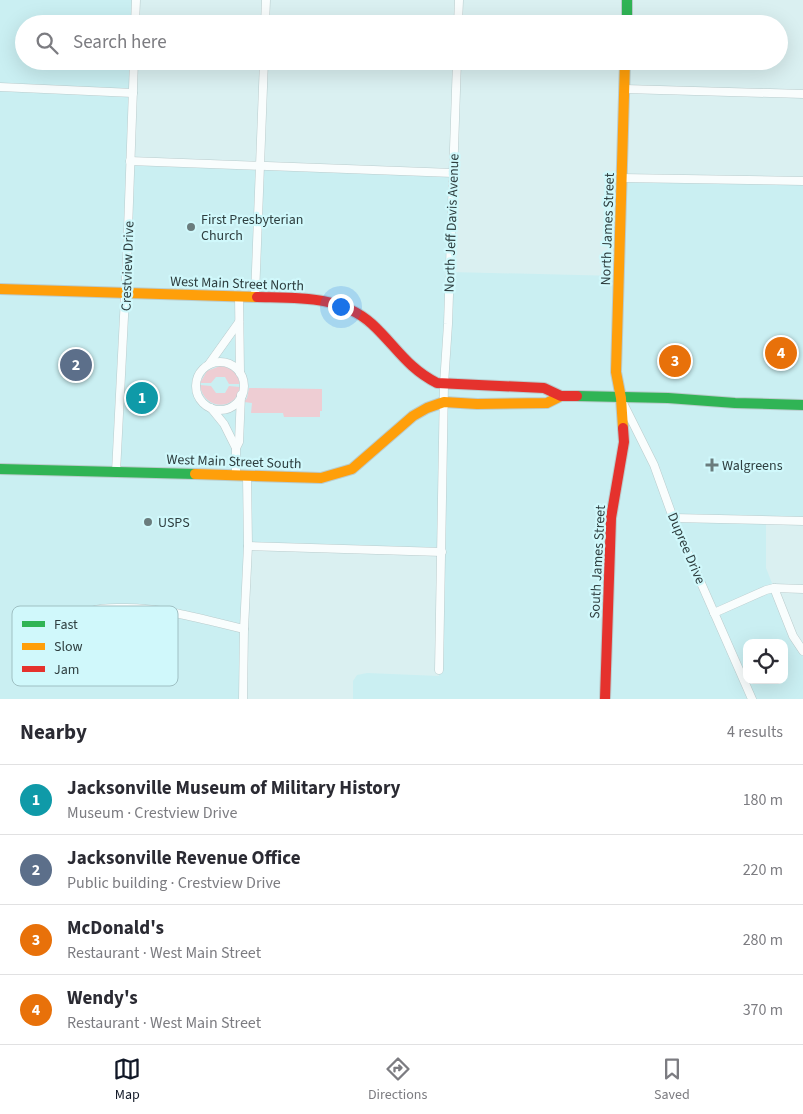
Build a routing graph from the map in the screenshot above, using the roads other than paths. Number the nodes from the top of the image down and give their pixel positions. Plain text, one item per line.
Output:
1 (136, 0) edge
2 (266, 0) edge
3 (459, 0) edge
4 (627, 0) edge
5 (135, 15) edge
6 (265, 15) edge
7 (458, 15) edge
8 (627, 15) edge
9 (134, 70) edge
10 (264, 70) edge
11 (457, 70) edge
12 (625, 70) edge
13 (0, 88) edge
14 (625, 89) junction
15 (133, 92) junction
16 (803, 94) edge
17 (130, 161) junction
18 (260, 166) junction
19 (453, 173) junction
20 (622, 178) junction
21 (803, 181) edge
22 (0, 289) edge
23 (126, 293) junction
24 (239, 296) junction
25 (254, 296) junction
26 (239, 322) junction
27 (209, 364) junction
28 (240, 373) junction
29 (444, 384) junction
30 (242, 395) junction
31 (561, 396) junction
32 (621, 398) junction
33 (444, 402) junction
34 (803, 405) edge
35 (210, 407) junction
36 (236, 448) junction
37 (0, 469) edge
38 (116, 472) junction
39 (236, 475) junction
40 (247, 475) junction
41 (674, 518) junction
42 (803, 521) edge
43 (248, 546) junction
44 (442, 552) junction
45 (774, 588) junction
46 (803, 589) edge
47 (178, 612) edge
48 (714, 613) junction
49 (244, 629) junction
50 (803, 652) edge
51 (439, 670) dead end
52 (244, 699) edge
53 (605, 699) edge
54 (752, 699) edge

1 - 5 street
2 - 6 street
3 - 7 street
4 - 8 main road
9 - 15 street, Crestview Drive
10 - 18 street
11 - 19 street, North Jeff Davis Avenue
12 - 14 main road, North James Street
13 - 15 street
14 - 16 street
14 - 20 main road, North James Street
15 - 17 street, Crestview Drive
17 - 18 street
17 - 23 street, Crestview Drive
18 - 19 street
18 - 25 street
19 - 29 street, North Jeff Davis Avenue
20 - 21 street
20 - 32 main road, North James Street
22 - 23 main road, West Main Street North
23 - 24 main road, West Main Street North
23 - 38 street, Crestview Drive
24 - 25 main road, West Main Street North
24 - 26 street
25 - 29 main road, West Main Street North
26 - 27 street
26 - 28 street
27 - 28 street
27 - 35 street
28 - 30 street
29 - 31 main road, West Main Street North
29 - 33 street, North Jeff Davis Avenue
30 - 35 street
30 - 36 street
31 - 32 main road
31 - 33 main road
32 - 34 main road
32 - 41 street, Dupree Drive
32 - 53 main road, South James Street
33 - 40 main road, West Main Street South
33 - 44 street, North Jeff Davis Avenue
35 - 36 street
36 - 39 street
37 - 38 main road, West Main Street South
38 - 39 main road, West Main Street South
39 - 40 main road, West Main Street South
40 - 43 street
41 - 42 street
41 - 48 street, Dupree Drive
43 - 44 street
43 - 49 street
44 - 51 street, North Jeff Davis Avenue
45 - 46 street
45 - 48 street
45 - 50 street
47 - 49 street
48 - 54 street, Dupree Drive
49 - 52 street

